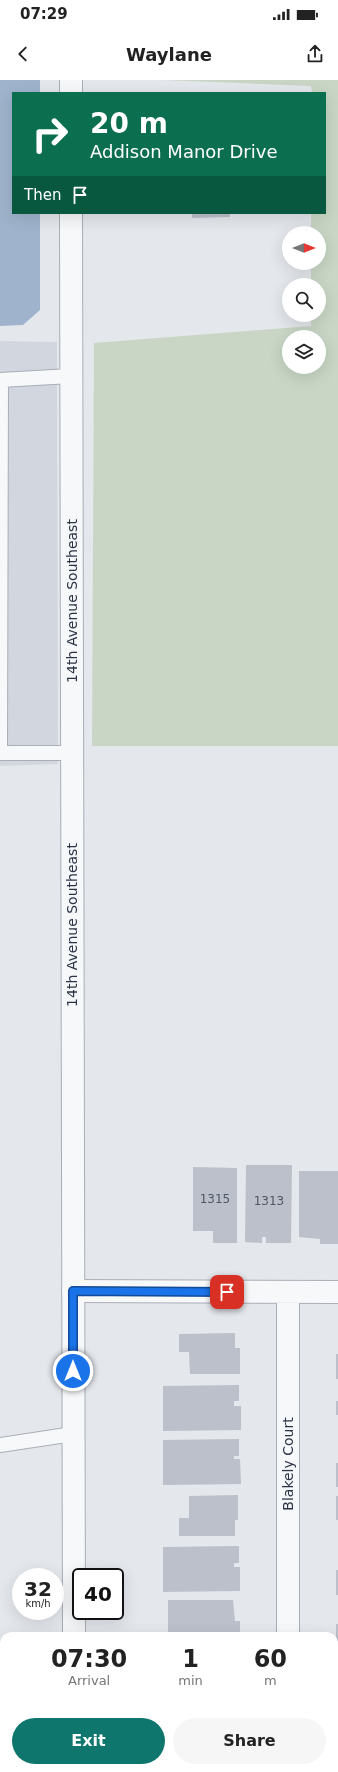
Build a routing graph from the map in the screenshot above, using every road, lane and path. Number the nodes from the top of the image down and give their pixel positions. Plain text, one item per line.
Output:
1 (71, 80) edge
2 (71, 92) edge
3 (71, 214) edge
4 (71, 376) junction
5 (0, 380) edge
6 (0, 753) edge
7 (72, 753) junction
8 (73, 1291) junction
9 (288, 1292) junction
10 (338, 1292) edge
11 (73, 1434) junction
12 (0, 1445) edge
13 (74, 1632) edge
14 (288, 1632) edge

1 - 2 street
3 - 4 street, 14th Avenue Southeast
4 - 5 lane
4 - 7 street, 14th Avenue Southeast
5 - 6 lane
6 - 7 lane
7 - 8 street, 14th Avenue Southeast
8 - 9 street
8 - 11 street, 14th Avenue Southeast
9 - 10 street
9 - 14 street, Blakely Court
11 - 12 lane
11 - 13 street, 14th Avenue Southeast

